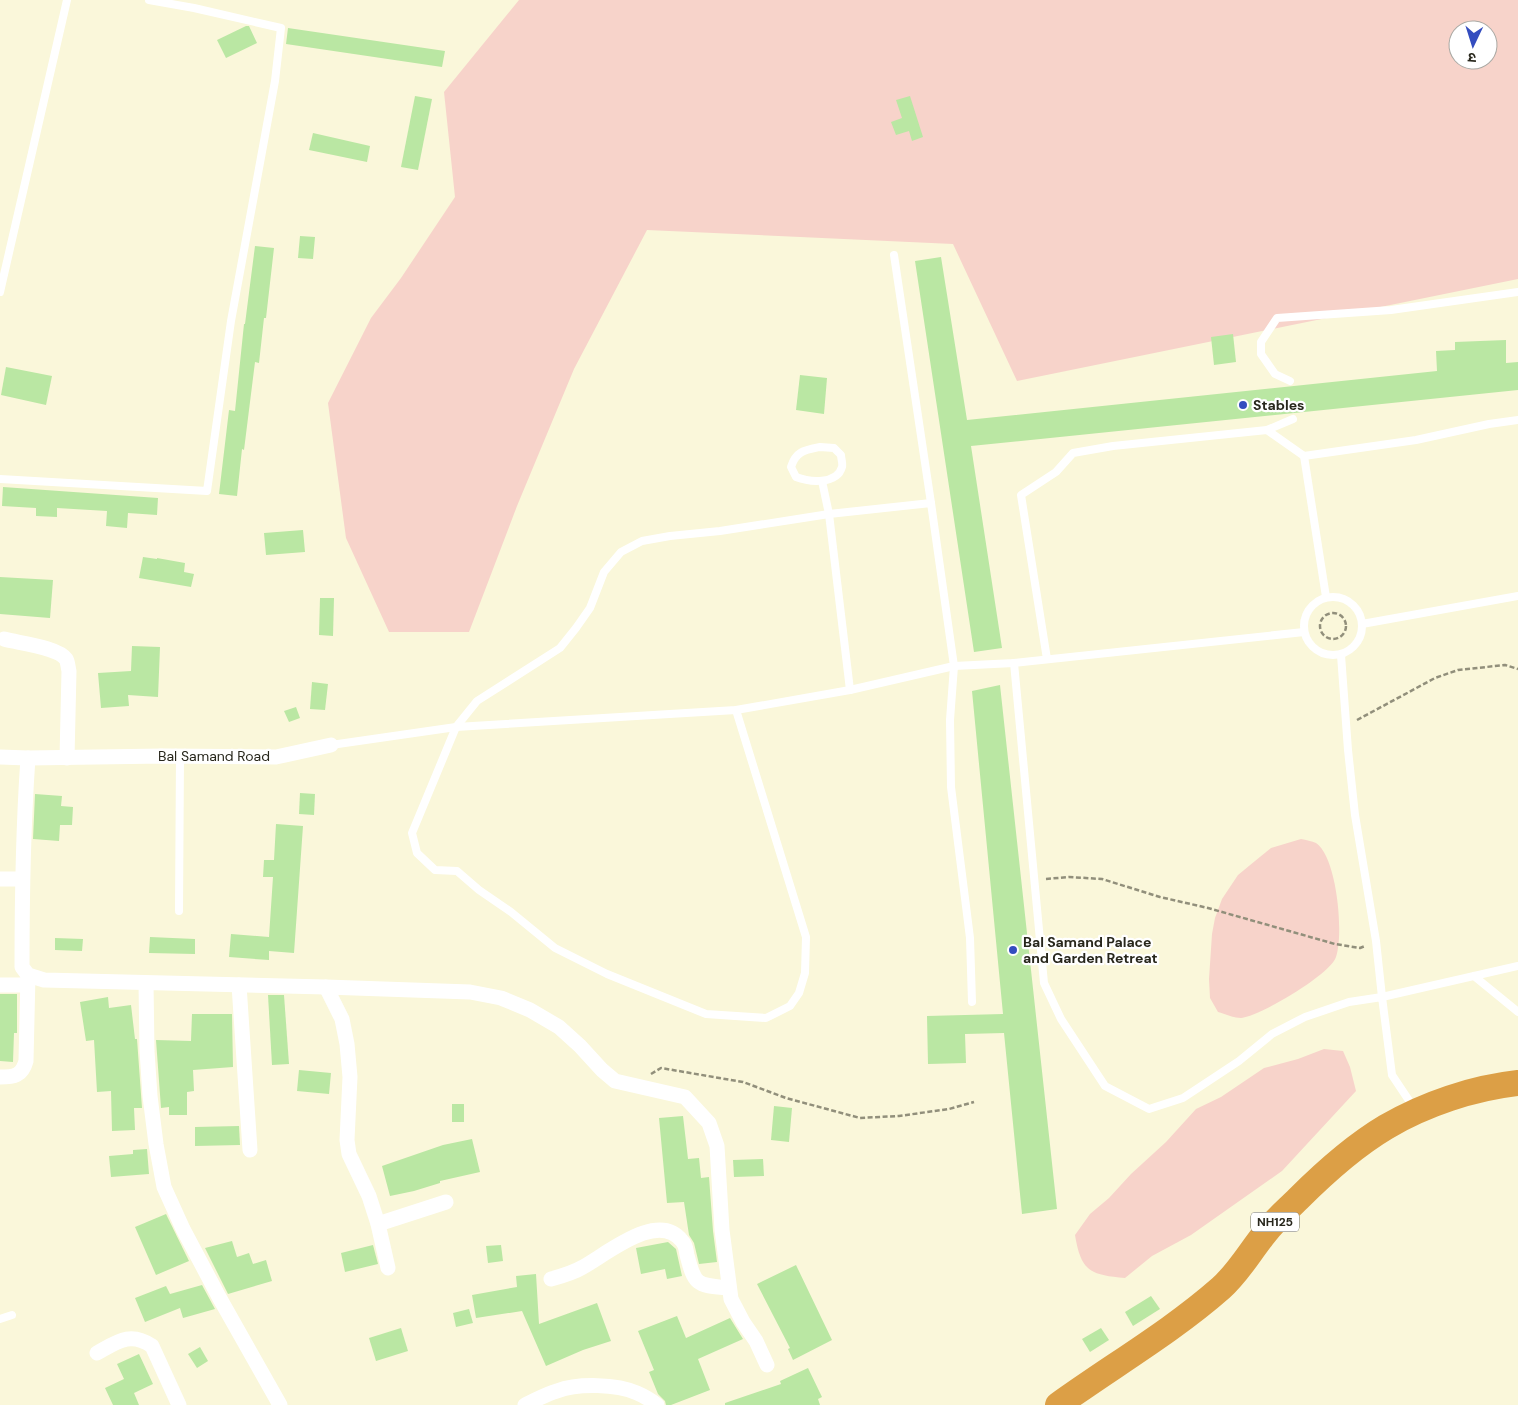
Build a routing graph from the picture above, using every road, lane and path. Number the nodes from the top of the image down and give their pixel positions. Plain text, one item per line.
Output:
1 (67, 0) edge
2 (149, 0) edge
3 (894, 255) dead end
4 (0, 292) edge
5 (1518, 292) edge
6 (1290, 381) dead end
7 (1293, 419) dead end
8 (1518, 420) edge
9 (1267, 430) junction
10 (1304, 456) junction
11 (0, 479) edge
12 (822, 481) junction
13 (931, 503) junction
14 (828, 514) junction
15 (1518, 596) edge
16 (1326, 597) junction
17 (1324, 615) joint
18 (1362, 624) junction
19 (1304, 632) junction
20 (4, 640) dead end
21 (1341, 655) junction
22 (1047, 658) junction
23 (1014, 663) junction
24 (954, 666) junction
25 (1518, 668) edge
26 (850, 690) junction
27 (736, 710) junction
28 (1346, 726) junction
29 (456, 727) junction
30 (331, 745) joint
31 (0, 756) edge
32 (180, 756) junction
33 (28, 758) junction
34 (67, 758) junction
35 (0, 879) edge
36 (22, 879) junction
37 (1034, 881) junction
38 (179, 911) dead end
39 (1376, 941) junction
40 (1518, 966) edge
41 (1474, 976) junction
42 (27, 980) junction
43 (146, 983) junction
44 (0, 985) edge
45 (239, 985) junction
46 (326, 987) junction
47 (1382, 997) junction
48 (972, 1002) dead end
49 (1518, 1012) edge
50 (0, 1077) edge
51 (1518, 1084) edge
52 (633, 1086) junction
53 (974, 1102) dead end
54 (1417, 1112) junction
55 (250, 1150) dead end
56 (446, 1202) dead end
57 (378, 1224) junction
58 (388, 1268) dead end
59 (551, 1279) dead end
60 (729, 1288) junction
61 (12, 1315) dead end
62 (0, 1319) edge
63 (97, 1353) dead end
64 (766, 1365) dead end
65 (179, 1405) edge
66 (280, 1405) edge
67 (525, 1405) edge
68 (657, 1405) edge
69 (1058, 1405) edge

1 - 4 lane
2 - 11 lane
3 - 13 lane
5 - 6 lane
7 - 9 lane
8 - 10 lane
9 - 10 lane
9 - 22 lane
10 - 16 lane
12 - 12 lane
12 - 14 lane
13 - 14 lane
13 - 24 lane
14 - 26 lane
14 - 29 lane
15 - 18 lane
16 - 18 lane
16 - 19 lane
17 - 17 path
18 - 21 lane
19 - 21 lane
19 - 22 lane, Bal Samand Road
20 - 34 street
21 - 28 lane
22 - 23 lane, Bal Samand Road
23 - 24 lane, Bal Samand Road
23 - 37 lane
24 - 26 lane, Bal Samand Road
24 - 48 lane
25 - 28 path
26 - 27 lane, Bal Samand Road
27 - 29 lane, Bal Samand Road
27 - 29 lane
28 - 39 lane
29 - 30 lane, Bal Samand Road
30 - 32 street, Bal Samand Road
31 - 33 street, Bal Samand Road
32 - 34 street, Bal Samand Road
32 - 38 lane
33 - 34 street, Bal Samand Road
33 - 36 street
35 - 36 street
36 - 42 street
37 - 39 path
37 - 47 lane
39 - 47 lane
40 - 41 lane
41 - 47 lane
41 - 49 lane
42 - 43 street
42 - 44 street
42 - 50 street
43 - 45 street
43 - 66 street
45 - 46 street
45 - 55 street
46 - 52 street
46 - 57 street
47 - 54 lane
51 - 54 highway, NH125
52 - 53 path
52 - 60 street
54 - 69 highway, NH125
56 - 57 street
57 - 58 street
59 - 60 street
60 - 64 street
61 - 62 lane
63 - 65 street
67 - 68 street

